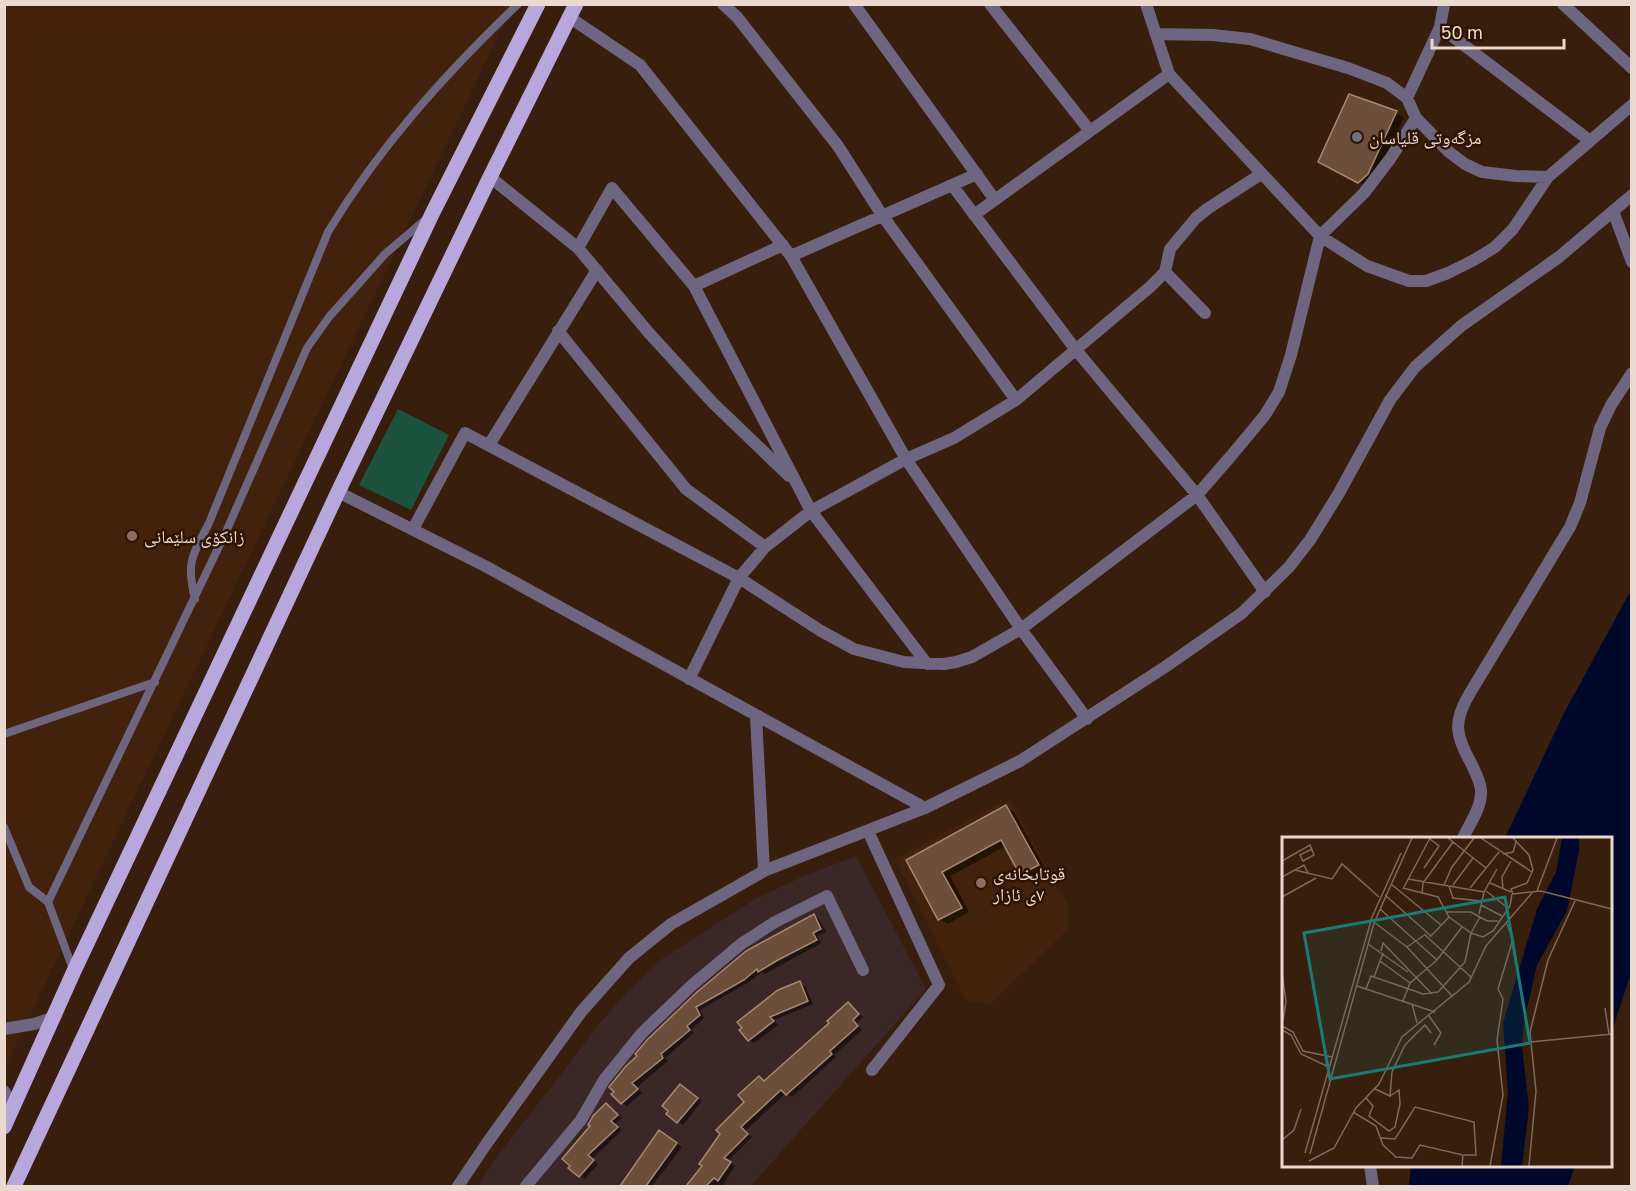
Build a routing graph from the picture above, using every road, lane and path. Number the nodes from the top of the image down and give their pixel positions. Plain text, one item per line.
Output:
1 (518, 4) edge
2 (538, 4) edge
3 (723, 4) edge
4 (854, 4) edge
5 (990, 4) edge
6 (1146, 4) edge
7 (1443, 4) edge
8 (1563, 4) edge
9 (573, 11) edge
10 (1440, 27) junction
11 (1156, 34) junction
12 (1632, 68) edge
13 (1169, 74) junction
14 (1407, 98) junction
15 (1632, 105) edge
16 (1416, 118) junction
17 (1090, 131) junction
18 (1589, 140) junction
19 (977, 174) junction
20 (1261, 174) junction
21 (490, 177) junction
22 (1548, 177) junction
23 (952, 185) junction
24 (1632, 195) edge
25 (995, 200) junction
26 (1613, 211) junction
27 (433, 212) junction
28 (882, 215) junction
29 (975, 215) junction
30 (1320, 236) junction
31 (783, 245) junction
32 (578, 248) junction
33 (791, 256) junction
34 (1632, 262) edge
35 (597, 270) junction
36 (1165, 272) junction
37 (694, 286) junction
38 (1205, 313) dead end
39 (558, 330) junction
40 (1076, 350) junction
41 (1632, 373) edge
42 (1016, 400) junction
43 (489, 445) junction
44 (906, 459) junction
45 (797, 483) junction
46 (339, 492) junction
47 (1197, 495) junction
48 (811, 512) junction
49 (413, 530) junction
50 (765, 547) junction
51 (739, 578) junction
52 (1265, 592) junction
53 (195, 599) junction
54 (1021, 629) junction
55 (927, 664) junction
56 (689, 679) junction
57 (155, 682) junction
58 (756, 716) junction
59 (1087, 719) junction
60 (4, 734) edge
61 (925, 808) junction
62 (4, 827) edge
63 (868, 831) junction
64 (1464, 837) edge
65 (764, 871) junction
66 (48, 902) junction
67 (863, 970) dead end
68 (74, 971) junction
69 (55, 1017) junction
70 (4, 1029) edge
71 (872, 1070) dead end
72 (4, 1091) edge
73 (14, 1108) junction
74 (4, 1127) edge
75 (1370, 1167) edge
76 (14, 1186) edge
77 (459, 1186) edge
78 (526, 1186) edge
79 (1373, 1186) edge

1 - 53 lane
2 - 27 main road
3 - 28 street
4 - 19 street
5 - 17 street
6 - 11 street
7 - 10 street
8 - 12 street
9 - 21 main road
9 - 31 street
10 - 14 street
10 - 18 street
11 - 13 street
11 - 14 street
13 - 17 street
13 - 20 street
14 - 16 street
15 - 18 street
16 - 22 street
16 - 30 street
17 - 25 street
18 - 22 street
19 - 23 street
19 - 25 street
20 - 30 street
20 - 36 street
21 - 32 street
21 - 46 main road
22 - 30 street
23 - 28 street
23 - 29 street
24 - 26 street
25 - 29 street
26 - 34 street
26 - 52 street
27 - 53 lane
27 - 68 main road
28 - 33 street
28 - 42 street
29 - 40 street
30 - 47 street
31 - 33 street
31 - 37 street
32 - 35 street
32 - 37 street
33 - 44 street
35 - 39 street
35 - 45 street
36 - 38 street
36 - 40 street
37 - 45 street
39 - 43 street
39 - 50 street
40 - 42 street
40 - 47 street
41 - 64 street
42 - 44 street
43 - 49 street
43 - 51 street
44 - 48 street
44 - 54 street
45 - 48 street
46 - 49 street
46 - 76 main road
47 - 52 street
47 - 54 street
48 - 50 street
48 - 55 street
49 - 56 street
50 - 51 street
51 - 55 street
51 - 56 street
52 - 59 street
53 - 57 lane
54 - 55 street
54 - 59 street
56 - 58 street
57 - 60 lane
57 - 66 lane
58 - 61 street
58 - 65 street
59 - 61 street
61 - 63 street
62 - 66 lane
63 - 65 street
63 - 71 street
65 - 77 street
66 - 68 lane
67 - 78 street
68 - 69 main road
69 - 70 street
69 - 73 main road
72 - 73 street
73 - 74 main road
75 - 79 street

